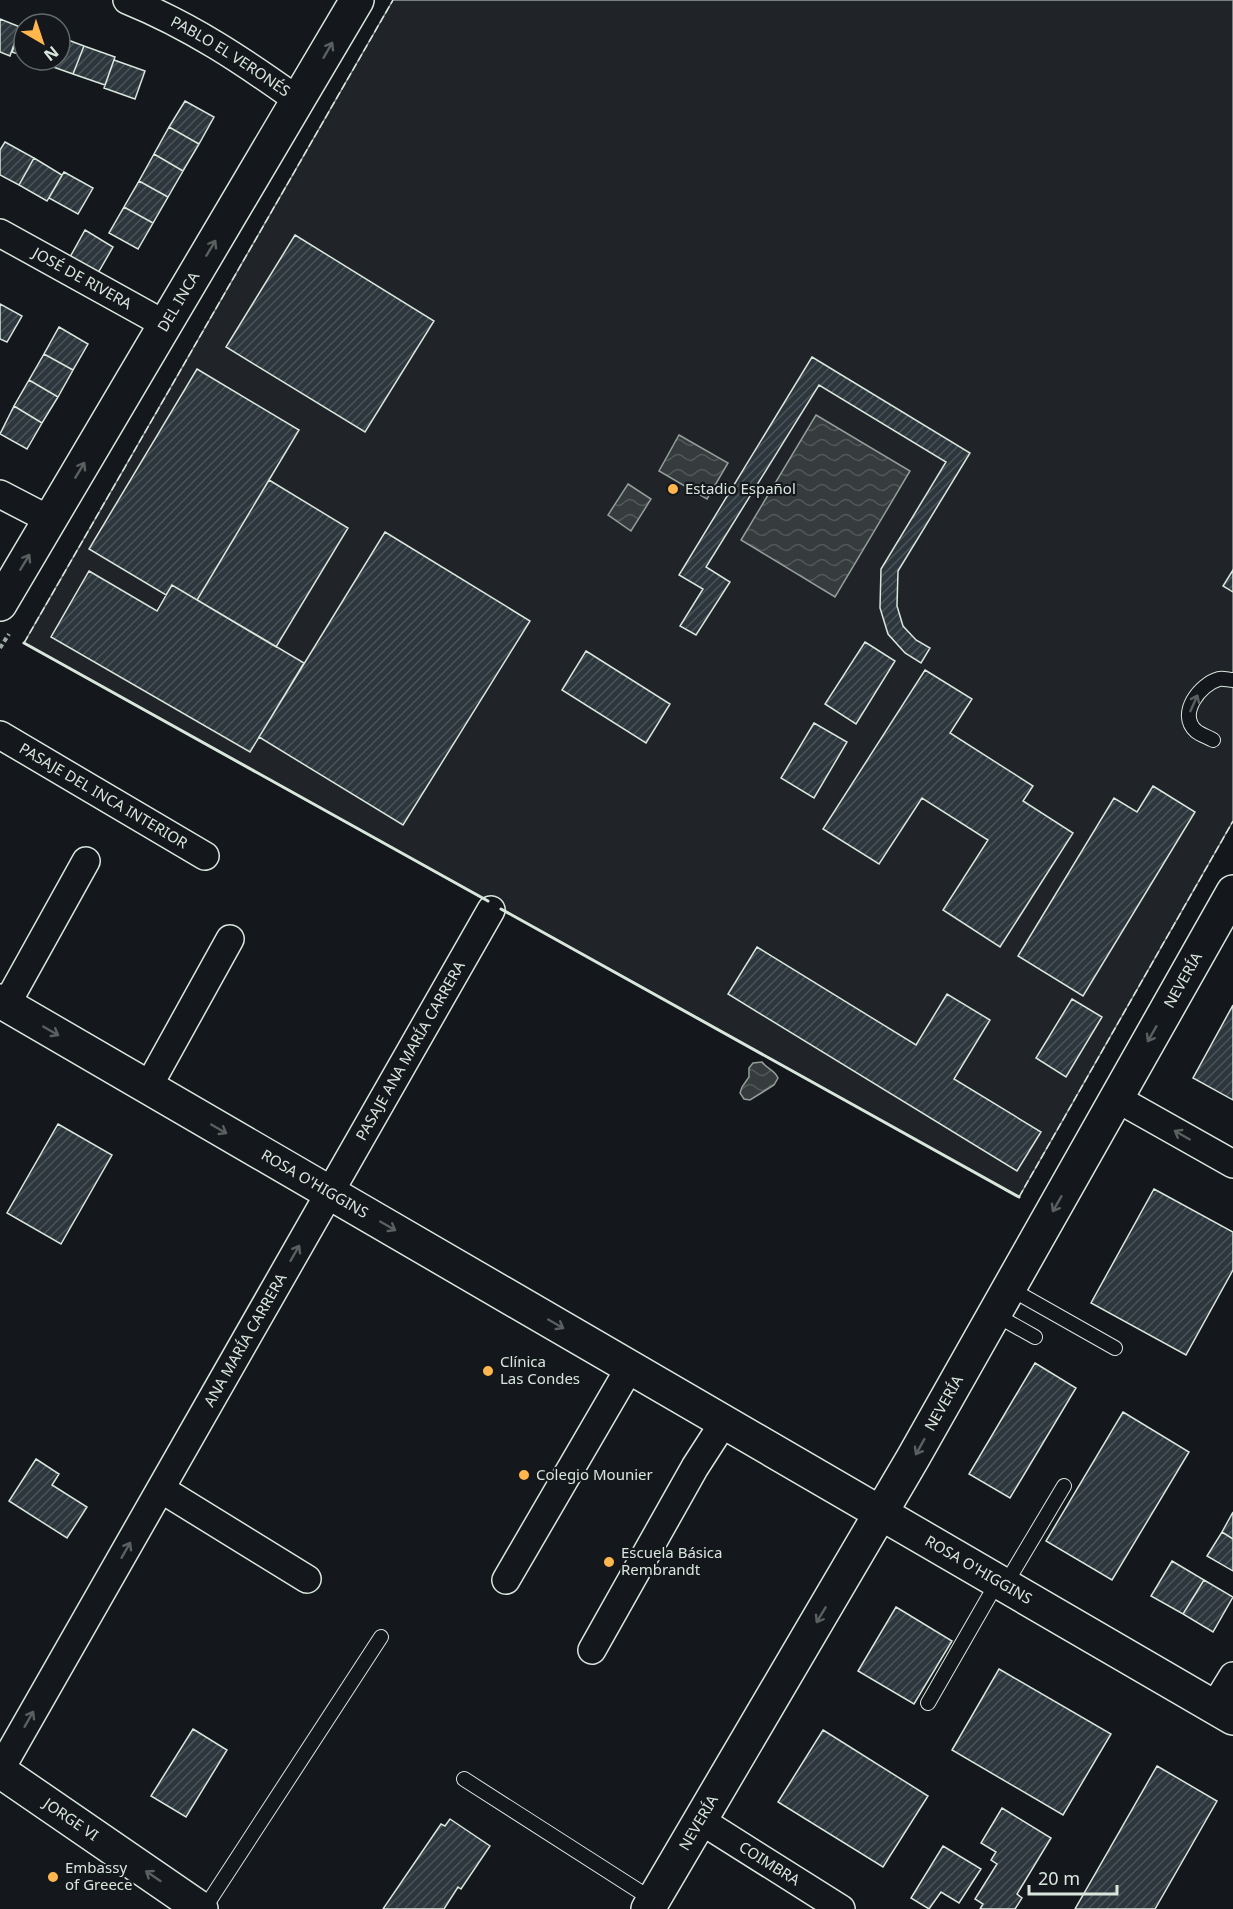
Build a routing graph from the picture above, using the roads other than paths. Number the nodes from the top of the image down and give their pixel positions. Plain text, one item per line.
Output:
1 (128, 0) edge
2 (357, 0) edge
3 (298, 100) junction
4 (0, 233) edge
5 (166, 325) junction
6 (0, 494) edge
7 (50, 520) junction
8 (0, 604) edge
9 (1233, 680) edge
10 (0, 735) edge
11 (1213, 740) dead end
12 (206, 856) dead end
13 (86, 861) dead end
14 (1233, 892) edge
15 (491, 910) dead end
16 (230, 939) dead end
17 (3, 1003) edge
18 (148, 1087) junction
19 (1116, 1098) junction
20 (1233, 1164) edge
21 (330, 1193) junction
22 (1001, 1301) junction
23 (1035, 1337) dead end
24 (1115, 1348) dead end
25 (630, 1367) junction
26 (724, 1422) junction
27 (1064, 1486) dead end
28 (161, 1489) junction
29 (881, 1513) junction
30 (307, 1579) dead end
31 (506, 1580) dead end
32 (1002, 1583) junction
33 (381, 1637) dead end
34 (592, 1650) dead end
35 (1233, 1676) edge
36 (928, 1703) dead end
37 (1224, 1712) edge
38 (0, 1771) edge
39 (464, 1779) dead end
40 (699, 1820) junction
41 (650, 1905) edge
42 (203, 1909) edge
43 (841, 1909) edge

1 - 3 street, PABLO EL VERONÉS
3 -> 2 street, DEL INCA
5 -> 3 street, DEL INCA
4 - 5 street, JOSÉ DE RIVERA
7 -> 5 street, DEL INCA
6 - 7 street
8 -> 7 street, DEL INCA
11 -> 9 lane
10 - 12 street, PASAJE DEL INCA INTERIOR
13 - 17 street
14 -> 19 street, NEVERÍA
15 - 21 street, PASAJE ANA MARÍA CARRERA
16 - 18 street
17 -> 18 street, ROSA O'HIGGINS
18 -> 21 street, ROSA O'HIGGINS
20 -> 19 street
19 -> 22 street, NEVERÍA
21 -> 25 street, ROSA O'HIGGINS
28 -> 21 street, ANA MARÍA CARRERA
22 - 23 lane
22 - 24 lane
22 -> 29 street, NEVERÍA
25 - 26 street, ROSA O'HIGGINS
25 - 31 street
26 - 29 street, ROSA O'HIGGINS
26 - 34 street
27 - 32 lane
28 - 30 street
38 -> 28 street, ANA MARÍA CARRERA
29 - 32 street, ROSA O'HIGGINS
29 -> 40 street, NEVERÍA
32 - 36 lane
32 - 37 street, ROSA O'HIGGINS
33 - 42 lane
35 - 37 street
42 -> 38 street, JORGE VI
39 - 41 lane
40 - 41 street, NEVERÍA
40 - 43 street, COIMBRA

